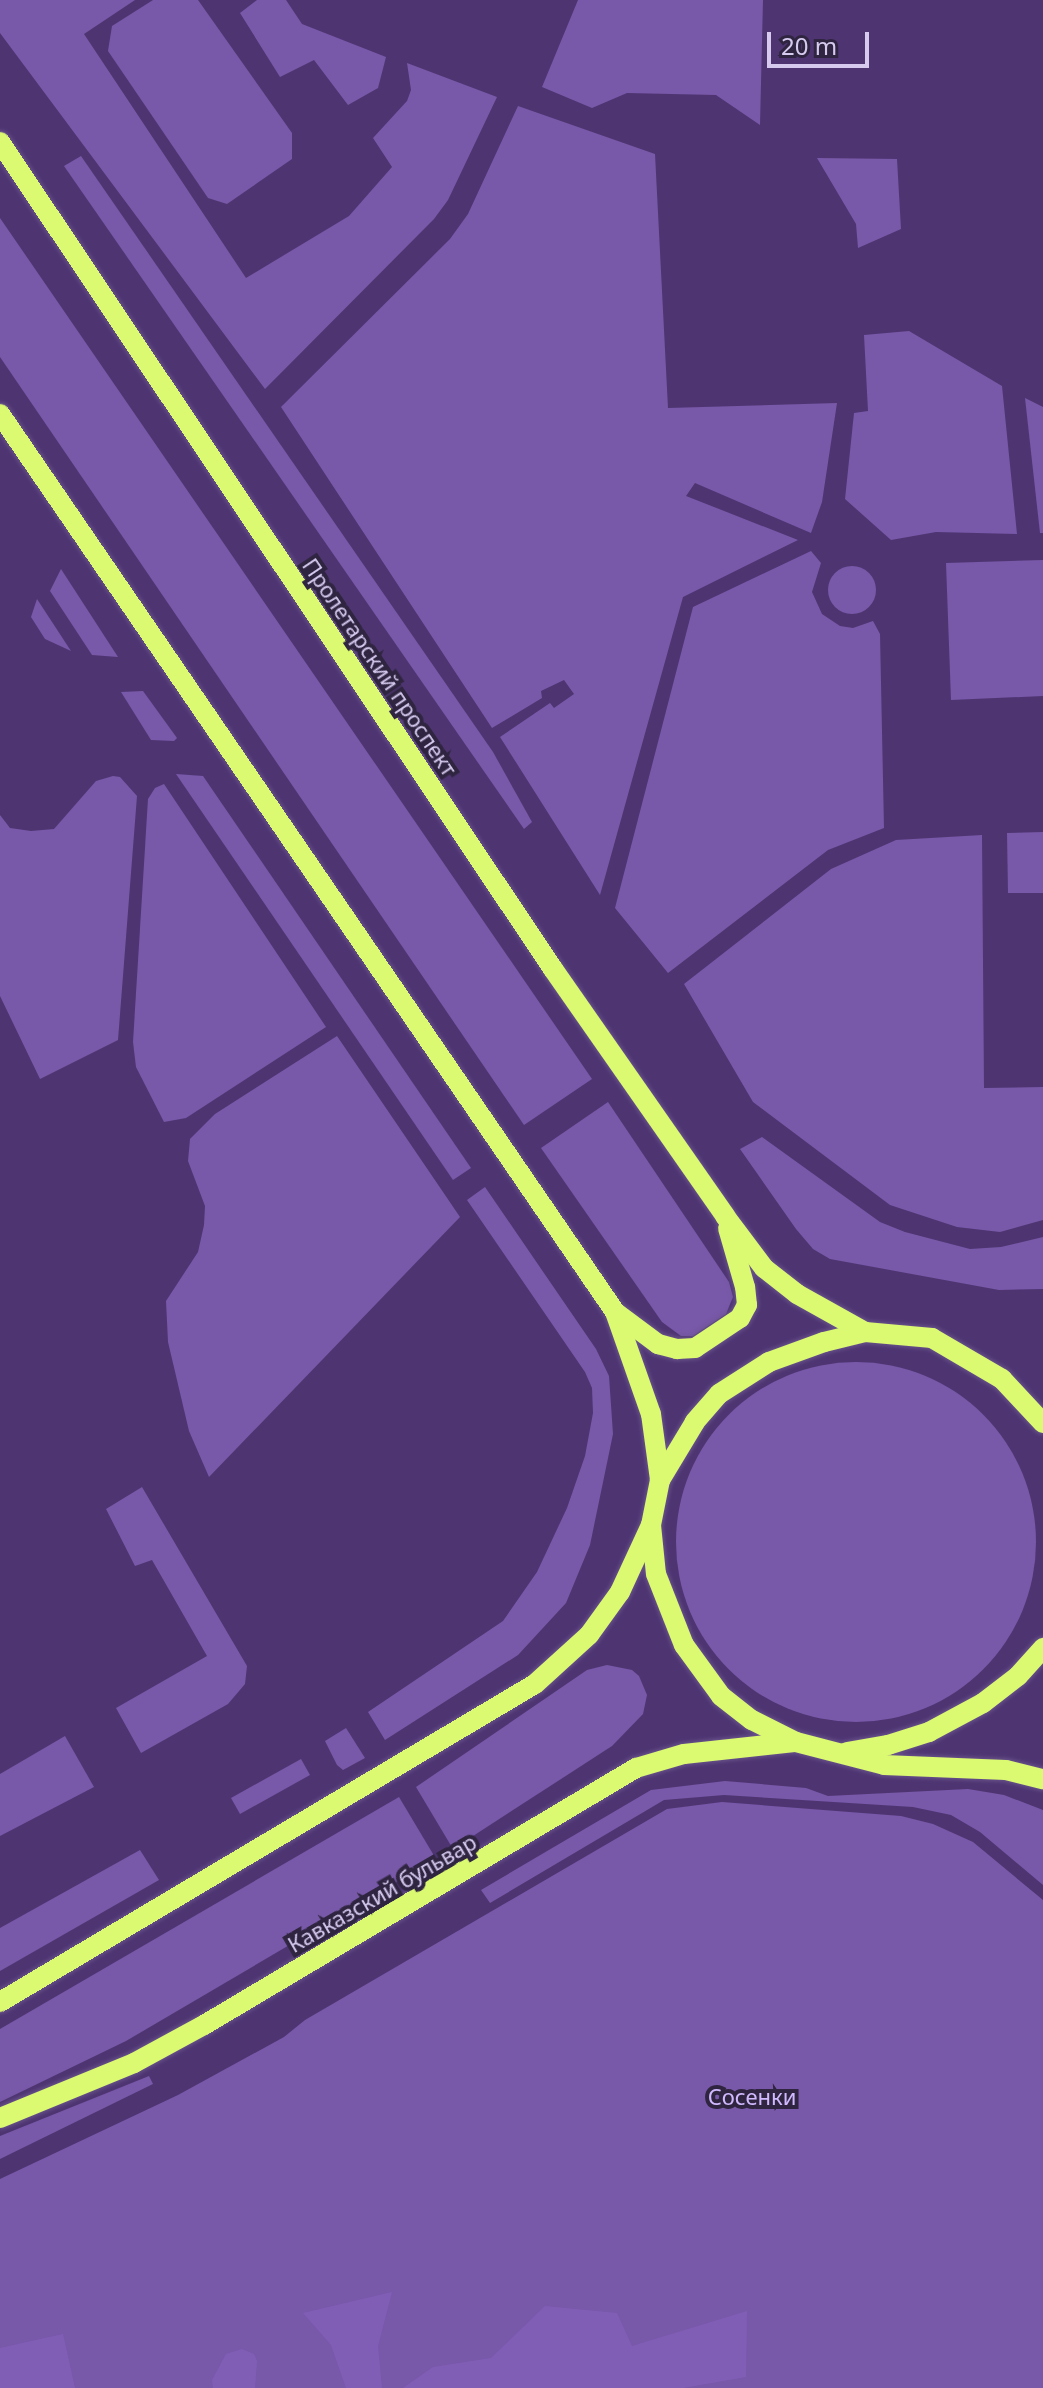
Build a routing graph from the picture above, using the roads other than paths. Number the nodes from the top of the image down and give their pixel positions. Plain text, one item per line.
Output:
1 (0, 142) edge
2 (0, 414) edge
3 (725, 1216) junction
4 (615, 1312) junction
5 (865, 1332) junction
6 (1043, 1423) edge
7 (660, 1480) junction
8 (651, 1525) junction
9 (1043, 1648) edge
10 (796, 1742) junction
11 (839, 1753) junction
12 (1043, 1779) edge
13 (0, 2002) edge
14 (0, 2118) edge

1 - 3 main road, Пролетарский проспект
2 - 4 main road, Пролетарский проспект
3 - 4 main road, Пролетарский проспект
3 - 5 main road, Пролетарский проспект
4 - 7 main road, Пролетарский проспект
5 - 6 main road
5 - 7 main road
7 - 8 main road
8 - 10 main road
8 - 13 main road
9 - 11 main road
10 - 11 main road
10 - 14 main road, Кавказский бульвар
11 - 12 main road

